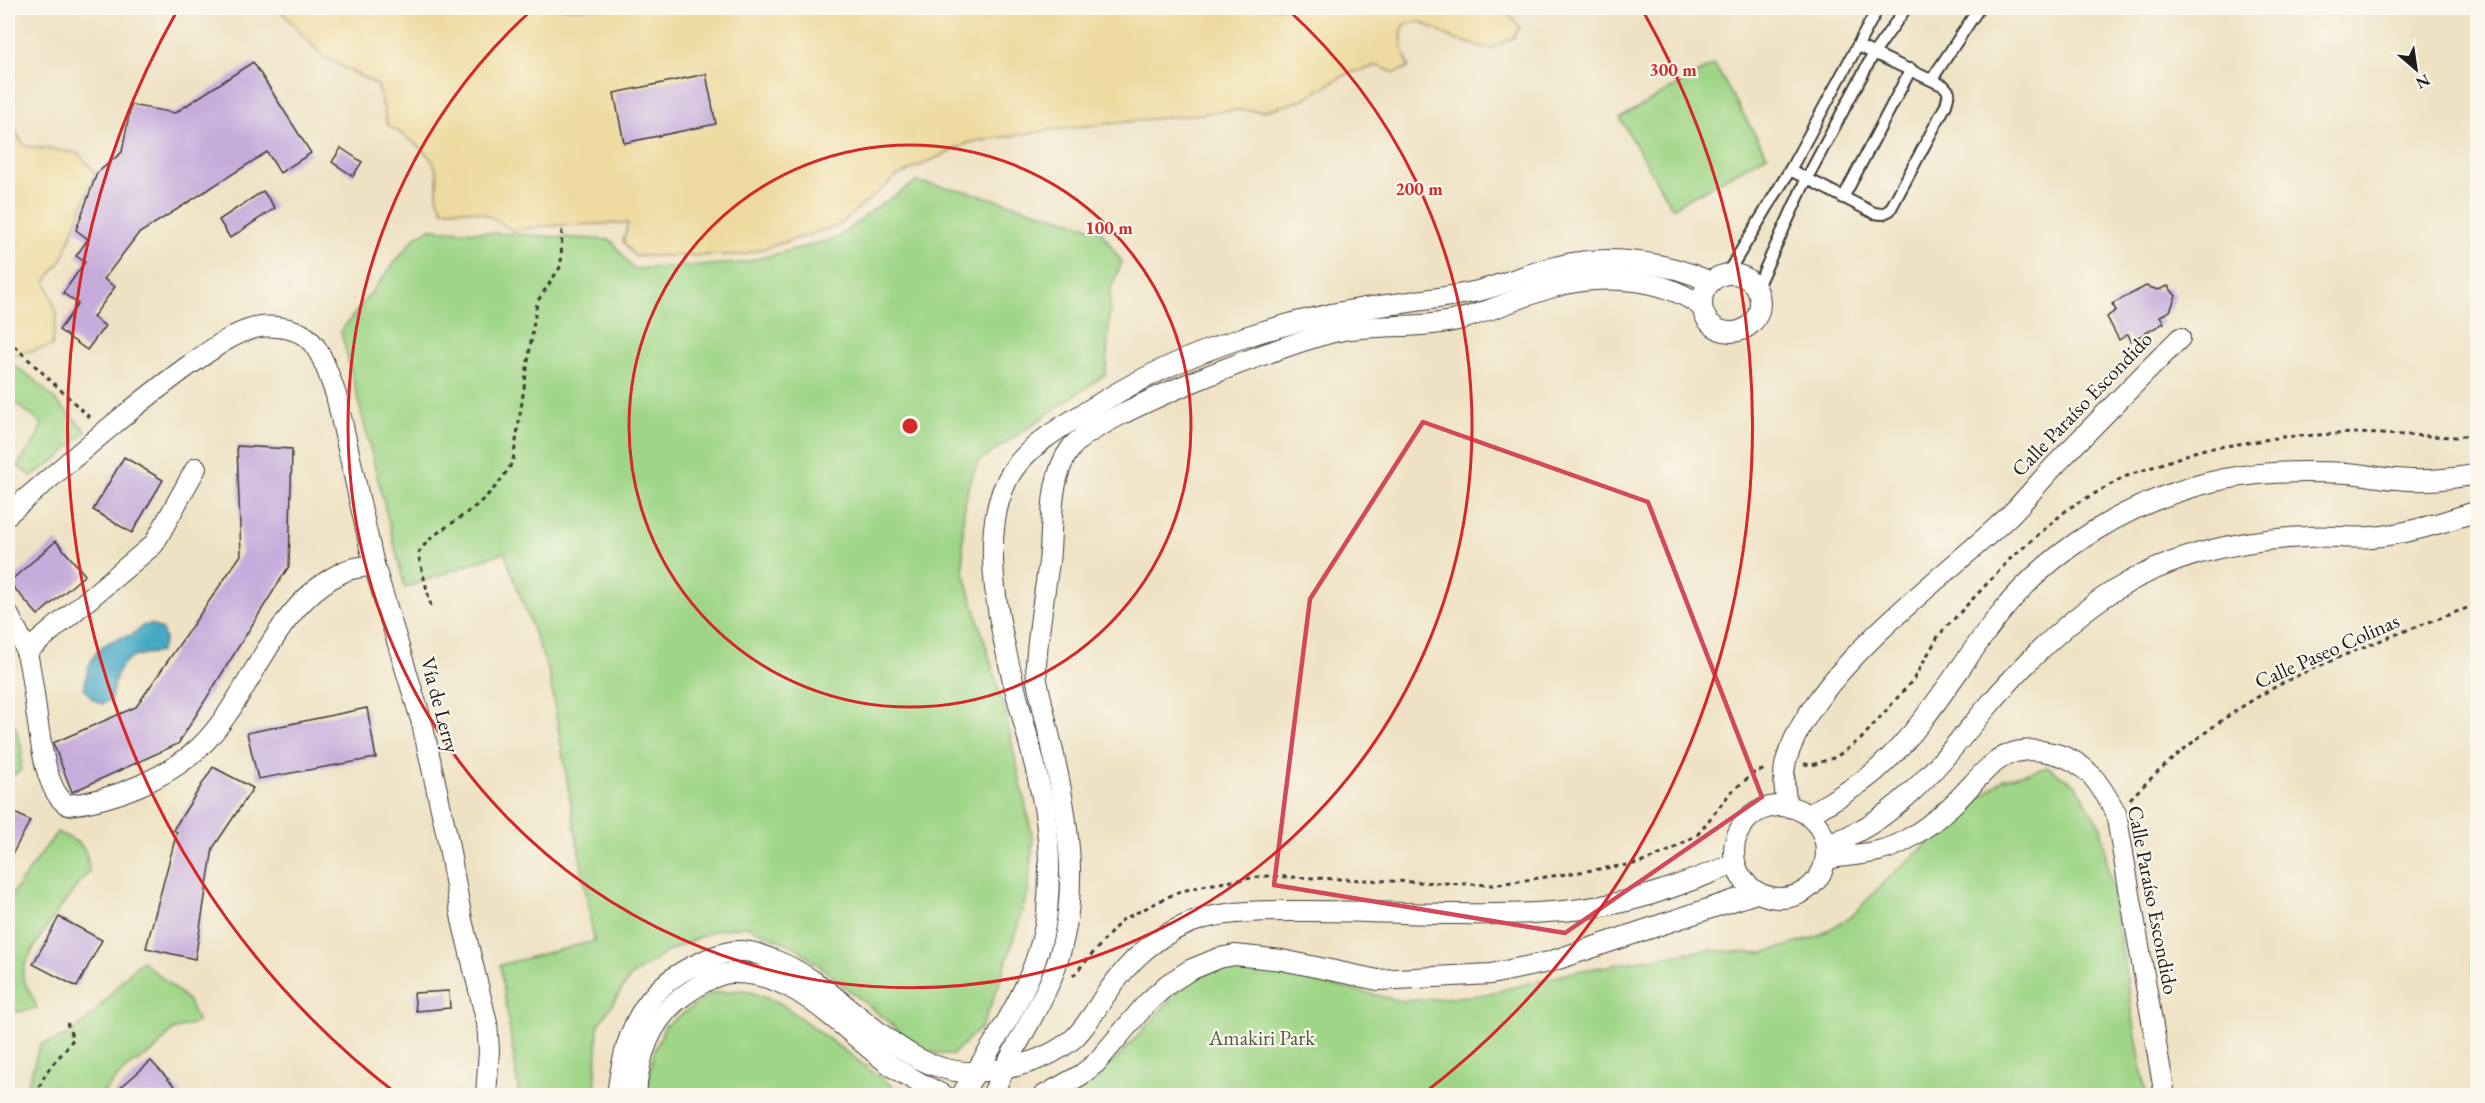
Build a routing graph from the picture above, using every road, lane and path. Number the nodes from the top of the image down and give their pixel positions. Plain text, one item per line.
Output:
1 (1878, 8) edge
2 (1906, 8) edge
3 (1979, 8) edge
4 (1858, 46) junction
5 (1874, 53) junction
6 (1911, 69) junction
7 (1932, 80) junction
8 (1790, 170) junction
9 (1806, 180) junction
10 (1843, 198) junction
11 (562, 227) dead end
12 (1719, 278) junction
13 (1756, 289) junction
14 (1702, 307) junction
15 (2180, 338) dead end
16 (8, 340) edge
17 (105, 432) junction
18 (196, 468) dead end
19 (2478, 474) edge
20 (2478, 511) edge
21 (8, 514) edge
22 (374, 565) junction
23 (2478, 604) edge
24 (431, 606) dead end
25 (8, 614) edge
26 (26, 652) junction
27 (1785, 762) junction
28 (1787, 806) junction
29 (2116, 813) junction
30 (1809, 815) junction
31 (1826, 852) junction
32 (1735, 864) junction
33 (1756, 892) junction
34 (1072, 977) dead end
35 (67, 1023) dead end
36 (1004, 1067) junction
37 (975, 1072) junction
38 (38, 1095) edge
39 (486, 1095) edge
40 (617, 1095) edge
41 (636, 1095) edge
42 (945, 1095) edge
43 (962, 1095) edge
44 (992, 1095) edge
45 (1043, 1095) edge
46 (2165, 1095) edge

1 - 4 lane
2 - 5 lane
3 - 7 lane
4 - 5 lane
4 - 8 lane
5 - 6 lane
5 - 9 lane
6 - 7 lane
6 - 10 lane
7 - 10 lane
8 - 9 lane
8 - 12 lane
9 - 10 lane
9 - 13 lane
11 - 24 path
12 - 13 street
12 - 14 street
12 - 37 street
13 - 14 street
14 - 36 street
15 - 27 street, Calle Paraíso Escondido
16 - 17 path
17 - 21 street
17 - 22 street, Vía de Lerry
18 - 26 street
19 - 30 street
20 - 31 street
22 - 26 street
22 - 39 street, Vía de Lerry
23 - 29 path, Calle Paseo Colinas
25 - 26 street
27 - 28 street, Calle Paraíso Escondido
27 - 34 path
28 - 30 street
28 - 32 street
29 - 31 street, Calle Paraíso Escondido
29 - 46 street, Calle Paraíso Escondido
30 - 31 street
31 - 33 street
32 - 33 street
32 - 36 street
33 - 45 street
35 - 38 path
36 - 37 street
36 - 44 street
37 - 40 street
37 - 43 street
41 - 42 street

